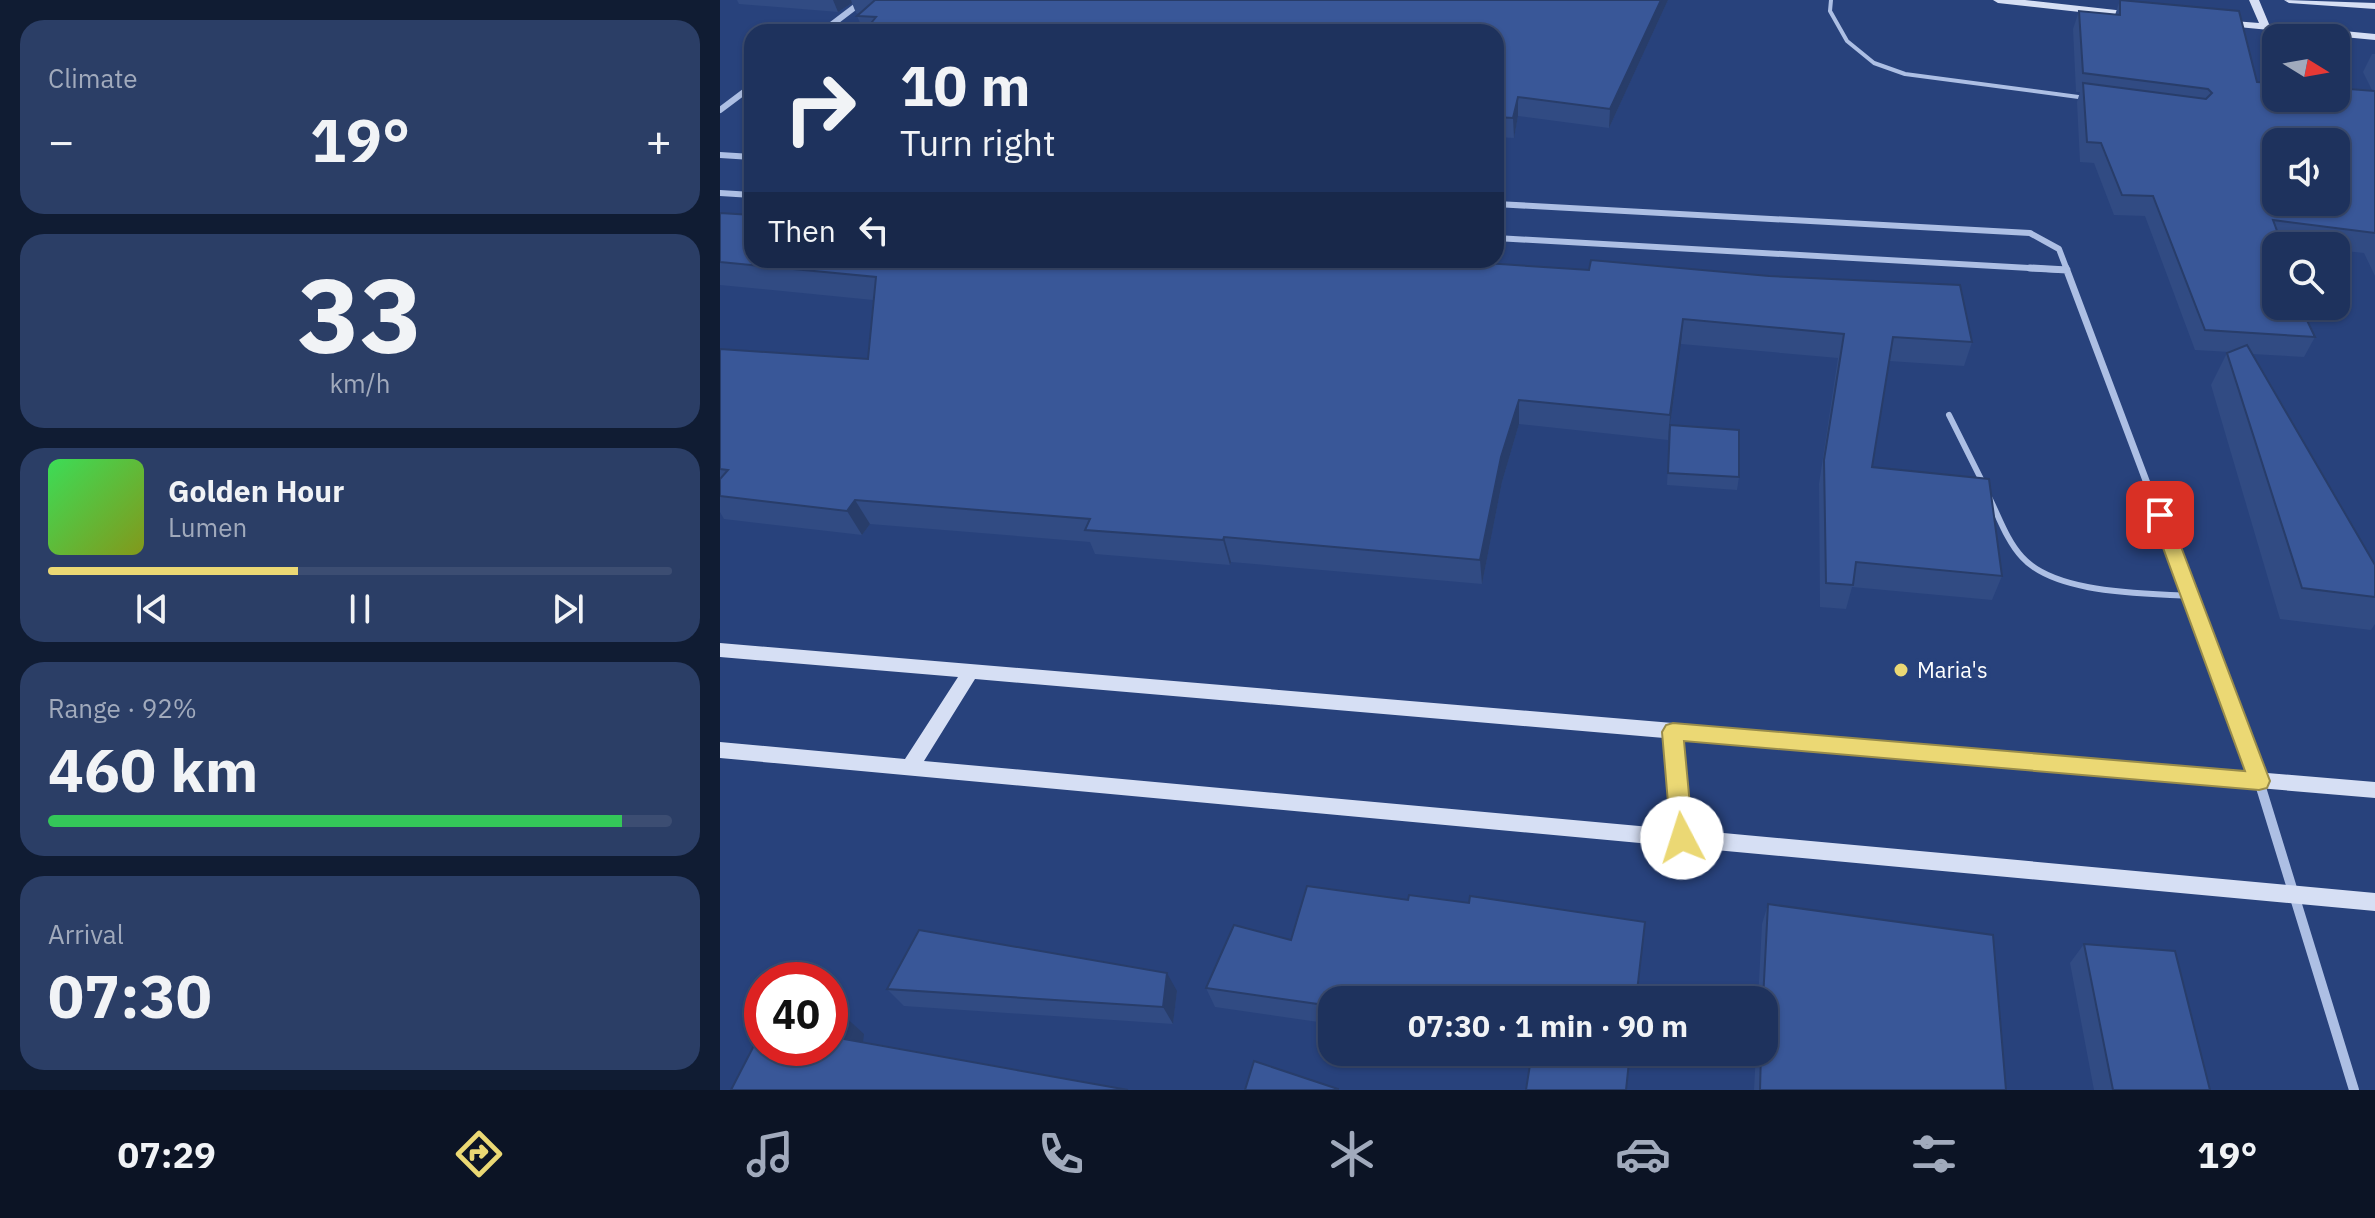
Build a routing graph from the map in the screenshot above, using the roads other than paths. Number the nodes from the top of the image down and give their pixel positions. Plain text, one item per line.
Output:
1 (864, 0) edge
2 (1831, 0) edge
3 (1999, 0) edge
4 (2254, 0) edge
5 (2289, 0) edge
6 (2375, 6) edge
7 (2148, 16) edge
8 (2206, 21) edge
9 (832, 24) edge
10 (2264, 24) edge
11 (2262, 26) edge
12 (2350, 34) edge
13 (2375, 37) edge
14 (744, 92) edge
15 (2091, 99) edge
16 (720, 110) edge
17 (720, 155) edge
18 (744, 156) edge
19 (720, 193) edge
20 (744, 194) edge
21 (1504, 204) edge
22 (1504, 238) edge
23 (2067, 270) junction
24 (1949, 415) dead end
25 (2190, 596) junction
26 (720, 650) edge
27 (971, 671) junction
28 (1673, 732) junction
29 (720, 750) edge
30 (910, 767) junction
31 (2259, 781) junction
32 (2375, 790) edge
33 (1682, 838) junction
34 (2293, 894) junction
35 (2375, 902) edge
36 (2354, 1090) edge

1 - 9 street
2 - 15 lane
3 - 7 street
4 - 10 street
5 - 6 street
8 - 11 street
12 - 13 street
14 - 16 street
17 - 18 street
19 - 20 street
21 - 23 street
22 - 23 street
23 - 25 street
24 - 25 lane
25 - 31 street
26 - 27 street
27 - 28 street
27 - 30 street
28 - 31 street
28 - 33 street
29 - 30 street
30 - 33 street
31 - 32 street
31 - 34 street
33 - 34 street
34 - 35 street
34 - 36 street

